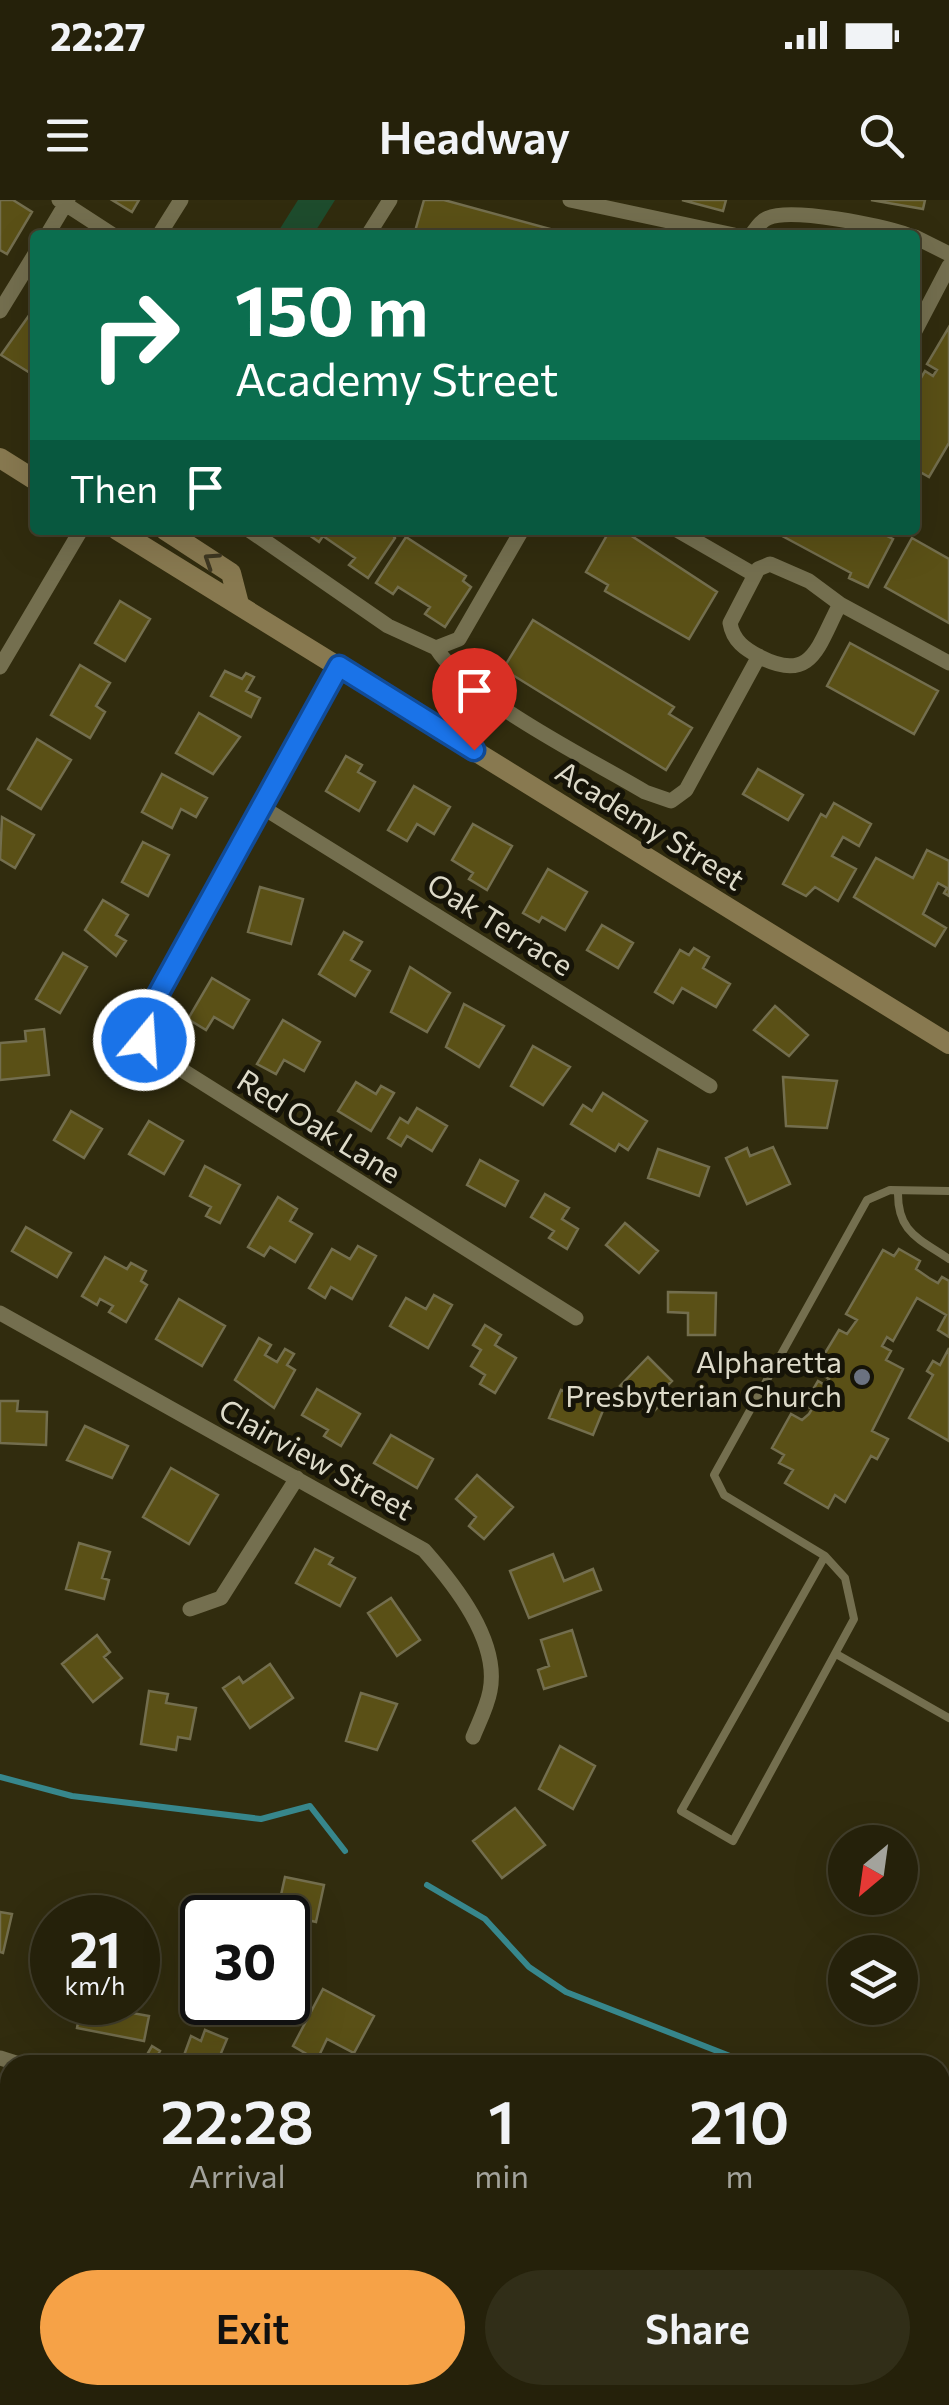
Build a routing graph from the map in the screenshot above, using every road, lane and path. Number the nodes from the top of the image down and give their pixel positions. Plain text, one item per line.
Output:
1 (181, 200) edge
2 (390, 200) edge
3 (570, 200) edge
4 (64, 202) edge
5 (50, 230) edge
6 (106, 230) edge
7 (162, 230) edge
8 (371, 230) edge
9 (711, 230) edge
10 (756, 230) edge
11 (890, 230) edge
12 (920, 240) edge
13 (949, 254) edge
14 (30, 262) edge
15 (949, 266) edge
16 (0, 311) edge
17 (920, 321) edge
18 (0, 458) edge
19 (30, 477) edge
20 (78, 535) edge
21 (126, 535) edge
22 (173, 535) edge
23 (256, 535) edge
24 (519, 535) edge
25 (686, 535) edge
26 (755, 575) junction
27 (240, 604) junction
28 (840, 604) junction
29 (436, 648) junction
30 (759, 656) junction
31 (949, 663) edge
32 (339, 666) junction
33 (0, 667) edge
34 (262, 807) junction
35 (949, 1044) edge
36 (710, 1086) dead end
37 (898, 1191) junction
38 (949, 1191) edge
39 (949, 1259) edge
40 (0, 1313) edge
41 (576, 1318) dead end
42 (297, 1478) junction
43 (825, 1556) junction
44 (190, 1608) dead end
45 (838, 1655) junction
46 (949, 1718) edge
47 (473, 1737) dead end

1 - 7 street
2 - 8 street
3 - 9 street
4 - 5 street
4 - 6 street
10 - 11 street
12 - 13 street
14 - 16 street
15 - 17 street
18 - 19 street
20 - 33 street
21 - 27 street, Academy Street
27 -> 22 street
23 - 29 street
24 - 29 street
25 - 26 street
26 - 28 street
26 - 30 street
27 - 32 street, Academy Street
28 - 30 street
28 - 31 street
29 - 30 street
32 - 34 street, Red Oak Lane
32 - 35 street, Academy Street
34 - 36 street, Oak Terrace
34 - 41 street, Red Oak Lane
37 - 38 lane
37 - 39 lane
37 - 43 lane
40 - 42 street, Clairview Street
42 - 44 street
42 - 47 street, Clairview Street
43 - 45 lane
43 - 45 lane
45 - 46 lane

